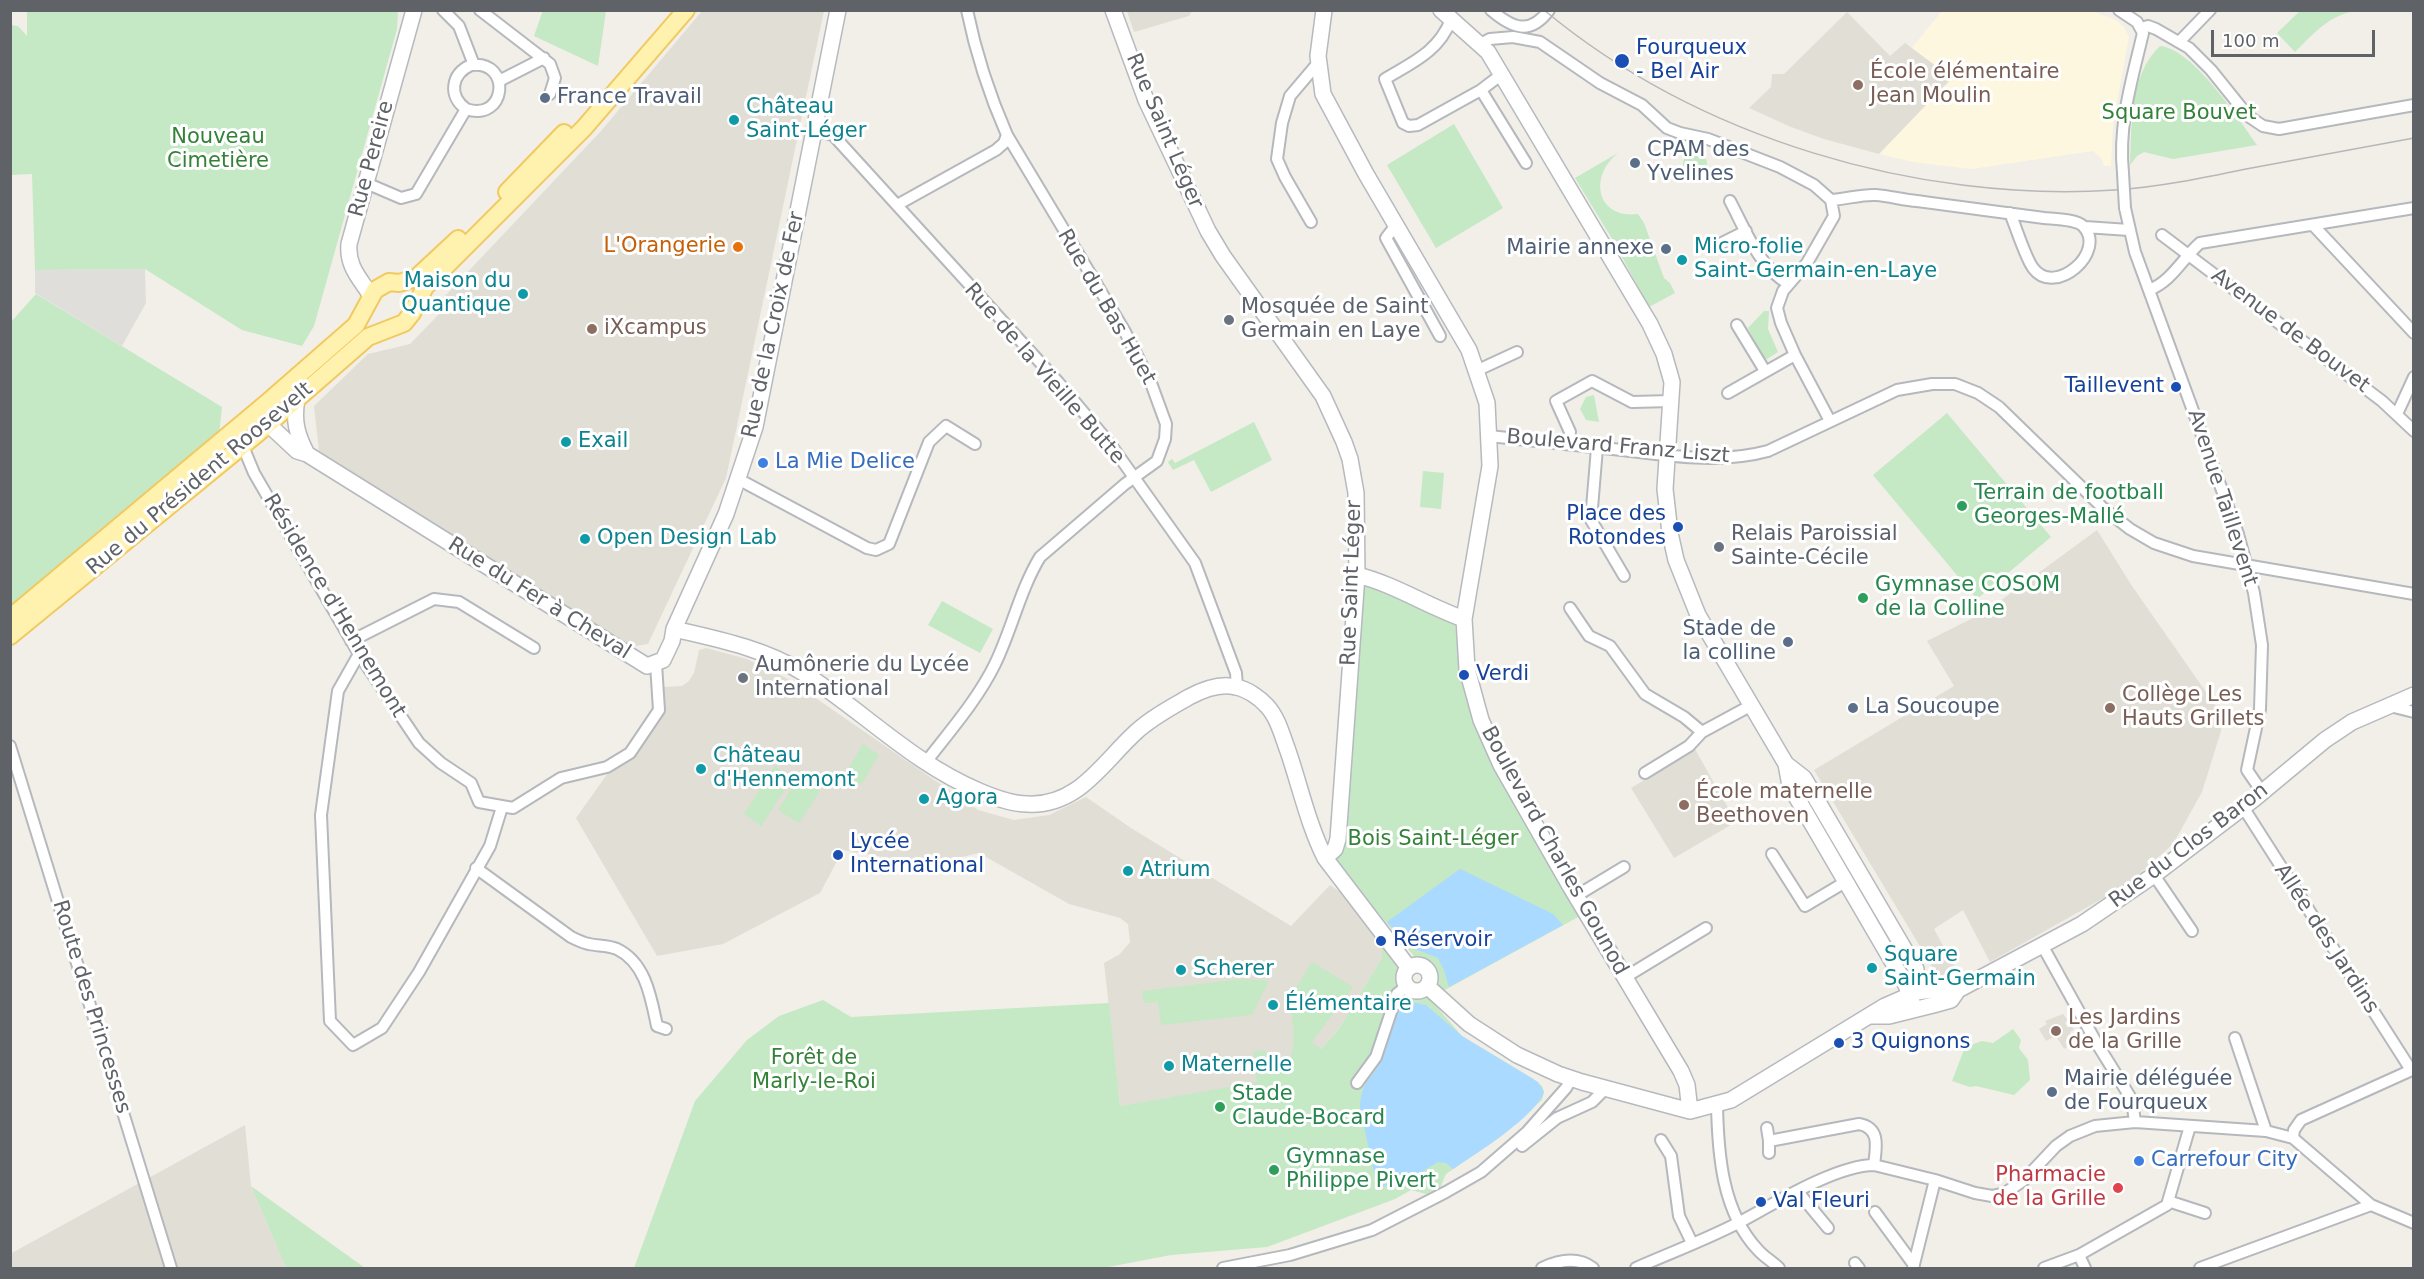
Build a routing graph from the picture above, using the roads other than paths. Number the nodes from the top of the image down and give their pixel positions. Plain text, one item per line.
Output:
1 (414, 10) edge
2 (480, 10) edge
3 (672, 10) edge
4 (686, 10) edge
5 (838, 10) edge
6 (968, 10) edge
7 (1113, 10) edge
8 (1324, 10) edge
9 (1491, 10) edge
10 (1550, 10) edge
11 (2119, 10) edge
12 (2210, 10) edge
13 (448, 12) edge
14 (1446, 15) edge
15 (2141, 28) junction
16 (2179, 42) junction
17 (1479, 45) junction
18 (544, 58) junction
19 (1318, 63) junction
20 (474, 65) junction
21 (1502, 74) junction
22 (499, 81) junction
23 (1481, 90) junction
24 (550, 94) dead end
25 (2414, 105) edge
26 (466, 109) junction
27 (815, 130) junction
28 (1007, 135) junction
29 (1526, 163) dead end
30 (366, 183) junction
31 (1831, 200) junction
32 (1730, 201) dead end
33 (897, 205) junction
34 (2414, 208) edge
35 (2010, 213) junction
36 (1311, 222) dead end
37 (1396, 225) junction
38 (2313, 225) junction
39 (2085, 227) junction
40 (2129, 230) junction
41 (1746, 231) junction
42 (2162, 235) dead end
43 (1714, 247) dead end
44 (2188, 254) junction
45 (355, 274) junction
46 (394, 283) junction
47 (1789, 284) junction
48 (2149, 290) junction
49 (371, 300) junction
50 (414, 306) junction
51 (1737, 325) dead end
52 (392, 327) junction
53 (2414, 333) edge
54 (1440, 336) dead end
55 (1516, 352) dead end
56 (1795, 355) junction
57 (1478, 370) junction
58 (1765, 371) junction
59 (2414, 377) edge
60 (1728, 393) dead end
61 (297, 399) junction
62 (1672, 401) junction
63 (268, 402) junction
64 (2397, 414) junction
65 (1830, 421) junction
66 (268, 424) junction
67 (2414, 431) edge
68 (1489, 436) junction
69 (242, 444) junction
70 (975, 444) dead end
71 (1568, 444) junction
72 (1597, 448) junction
73 (307, 454) junction
74 (1667, 455) junction
75 (1133, 478) junction
76 (738, 480) junction
77 (2247, 566) junction
78 (1356, 575) junction
79 (1624, 576) dead end
80 (2414, 594) edge
81 (1570, 608) dead end
82 (10, 618) edge
83 (1464, 619) junction
84 (674, 629) junction
85 (10, 636) edge
86 (351, 641) junction
87 (534, 648) dead end
88 (358, 654) junction
89 (656, 664) junction
90 (1237, 687) junction
91 (2414, 695) edge
92 (1750, 706) junction
93 (2390, 706) junction
94 (2414, 712) edge
95 (1702, 732) junction
96 (10, 746) edge
97 (926, 762) junction
98 (1786, 764) junction
99 (1645, 773) dead end
100 (2262, 792) junction
101 (502, 807) junction
102 (2243, 807) junction
103 (1772, 854) dead end
104 (1325, 858) junction
105 (1624, 867) dead end
106 (476, 868) junction
107 (2154, 875) junction
108 (1847, 881) junction
109 (1576, 896) junction
110 (1706, 928) dead end
111 (2192, 931) dead end
112 (2042, 945) junction
113 (1409, 968) junction
114 (1916, 971) junction
115 (1624, 978) junction
116 (1428, 986) junction
117 (1952, 989) junction
118 (1402, 990) junction
119 (1906, 990) junction
120 (1890, 1004) junction
121 (1871, 1016) junction
122 (666, 1029) dead end
123 (2235, 1038) dead end
124 (2412, 1069) edge
125 (1572, 1078) junction
126 (1357, 1083) dead end
127 (1605, 1089) junction
128 (1711, 1107) junction
129 (1690, 1111) junction
130 (2135, 1122) junction
131 (2190, 1126) junction
132 (1767, 1128) dead end
133 (2266, 1131) junction
134 (2293, 1138) junction
135 (1661, 1140) dead end
136 (1521, 1146) dead end
137 (1874, 1165) junction
138 (1935, 1180) junction
139 (1798, 1192) junction
140 (2168, 1201) junction
141 (2371, 1205) junction
142 (1875, 1212) dead end
143 (2205, 1213) dead end
144 (1740, 1222) junction
145 (2414, 1223) edge
146 (1828, 1228) dead end
147 (1692, 1243) junction
148 (2079, 1255) junction
149 (1913, 1267) edge
150 (171, 1269) edge
151 (1223, 1269) edge
152 (1542, 1269) edge
153 (1593, 1269) edge
154 (1636, 1269) edge
155 (1779, 1269) edge
156 (2044, 1269) edge
157 (2085, 1269) edge
158 (2200, 1269) edge

1 - 30 street, Rue Pereire
2 - 18 street
3 - 46 main road, Rue du Président Roosevelt
4 - 50 main road, Rue du Président Roosevelt
5 - 27 street, Rue de la Croix de Fer
6 - 28 street, Rue du Bas Huet
7 - 78 street, Rue Saint Léger
8 - 19 street, Boulevard Charles Gounod
9 - 10 street
11 - 15 street
12 - 16 street
13 - 20 street
14 - 17 street
14 - 23 street
15 - 16 street
15 - 40 street, Avenue Taillevent, bridge
16 - 25 street
17 - 21 street
17 - 31 street
18 - 22 street
18 - 24 street
19 - 36 street
19 - 37 street, Boulevard Charles Gounod
20 - 22 street
20 - 26 street
21 - 23 street
21 - 62 street
22 - 26 street
23 - 29 street
26 - 30 street
27 - 33 street, Rue de la Vieille Butte
27 - 76 street, Rue de la Croix de Fer
28 - 33 street
28 - 75 street, Rue du Bas Huet
30 - 45 street, Rue Pereire
31 - 35 street
31 - 47 street
32 - 41 street
33 - 75 street, Rue de la Vieille Butte
34 - 38 street
35 - 39 street
35 - 39 street
37 - 54 street
37 - 57 street, Boulevard Charles Gounod
38 - 44 street
38 - 53 street
39 - 40 street
40 - 48 street, Avenue Taillevent
41 - 43 street
41 - 47 street
42 - 44 street, Avenue de Bouvet
44 - 48 street
44 - 64 street, Avenue de Bouvet
45 - 46 street
45 - 49 street
46 - 49 main road, Rue du Président Roosevelt
46 - 50 main road
47 - 56 street
48 - 77 street, Avenue Taillevent
49 - 52 main road
49 - 63 main road, Rue du Président Roosevelt
50 - 52 main road, Rue du Président Roosevelt
51 - 58 street
52 - 61 main road, Rue du Président Roosevelt
55 - 57 street
56 - 58 street
56 - 65 street
57 - 68 street, Boulevard Charles Gounod
58 - 60 street
59 - 64 street
61 - 66 main road, Rue du Président Roosevelt
61 - 73 street
62 - 71 street
62 - 74 street
63 - 66 street
63 - 82 main road, Rue du Président Roosevelt
64 - 67 street, Avenue de Bouvet
65 - 74 street, Boulevard Franz Liszt
65 - 77 street, Boulevard Franz Liszt
66 - 69 main road, Rue du Président Roosevelt
66 - 73 street
68 - 71 street, Boulevard Franz Liszt
68 - 83 street, Boulevard Charles Gounod
69 - 85 main road, Rue du Président Roosevelt
69 - 86 street, Résidence d'Hennemont
70 - 76 street
71 - 72 street, Boulevard Franz Liszt
72 - 74 street, Boulevard Franz Liszt
72 - 79 street
73 - 89 street, Rue du Fer à Cheval
74 - 92 street
75 - 90 street, Rue de la Vieille Butte
75 - 97 street, Rue du Bas Huet
76 - 84 street, Rue de la Croix de Fer
77 - 80 street, Boulevard Franz Liszt
77 - 100 street, Avenue Taillevent
78 - 83 street
78 - 104 street, Rue Saint Léger
81 - 95 street
83 - 109 street, Boulevard Charles Gounod
84 - 89 street, Rue de la Croix de Fer
84 - 97 street
86 - 87 street
86 - 88 street, Résidence d'Hennemont
88 - 101 street, Résidence d'Hennemont
88 - 106 street
89 - 101 street
90 - 97 street
90 - 104 street
91 - 93 street, Rue du Clos Baron
92 - 95 street
92 - 98 street
93 - 94 street
93 - 100 street, Rue du Clos Baron
95 - 99 street
96 - 150 street, Route des Princesses
98 - 108 street
98 - 114 street
100 - 102 street, Rue du Clos Baron
101 - 106 street
102 - 107 street, Rue du Clos Baron
102 - 124 street, Allée des Jardins
103 - 108 street
104 - 113 street
105 - 109 street
106 - 122 street
107 - 111 street
107 - 112 street, Rue du Clos Baron
108 - 119 street
109 - 115 street, Boulevard Charles Gounod
110 - 115 street
112 - 117 street, Rue du Clos Baron
112 - 130 street
113 - 116 street
113 - 118 street
114 - 117 street
114 - 119 street
114 - 119 street
115 - 129 street, Boulevard Charles Gounod
116 - 118 street
116 - 125 street
117 - 119 street, Rue du Clos Baron
118 - 126 street
119 - 120 street
119 - 120 street
119 - 121 street
120 - 121 street
121 - 128 street
123 - 133 street
124 - 134 street
125 - 127 street
125 - 151 street
127 - 129 street
127 - 136 street
128 - 129 street
128 - 144 street
130 - 131 street
130 - 138 street
131 - 133 street
131 - 140 street
132 - 137 street
133 - 134 street
134 - 141 street
135 - 147 street
137 - 138 street
137 - 139 street
138 - 149 street
139 - 144 street
139 - 146 street
140 - 143 street
140 - 148 street
141 - 145 street
141 - 158 street
142 - 149 street
144 - 147 street
144 - 155 street
147 - 154 street
148 - 156 street
148 - 157 street
152 - 153 street

